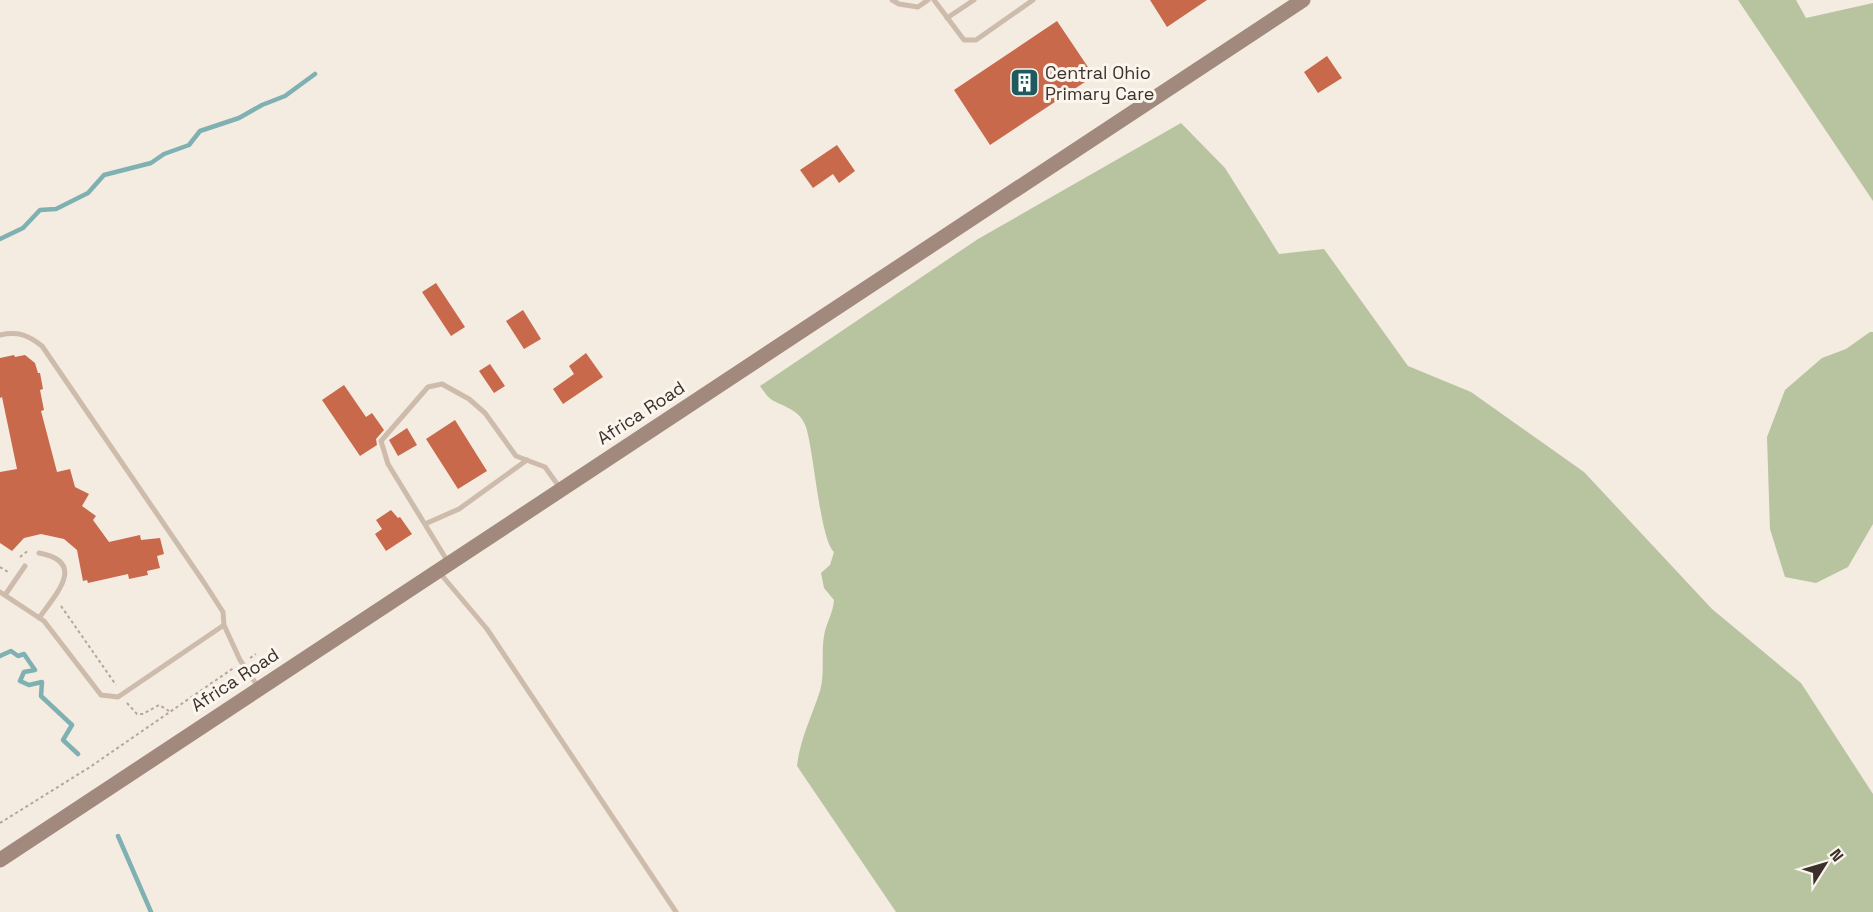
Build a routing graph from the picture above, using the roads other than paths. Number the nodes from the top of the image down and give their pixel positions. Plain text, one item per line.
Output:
1 (892, 0) edge
2 (928, 0) edge
3 (934, 0) edge
4 (974, 0) edge
5 (1033, 0) edge
6 (1303, 0) edge
7 (947, 18) junction
8 (0, 335) edge
9 (527, 460) junction
10 (560, 489) junction
11 (424, 524) junction
12 (39, 554) dead end
13 (26, 566) dead end
14 (443, 567) junction
15 (3, 593) edge
16 (39, 618) junction
17 (224, 625) junction
18 (259, 688) junction
19 (0, 860) edge
20 (676, 912) edge

1 - 2 lane
3 - 7 lane
4 - 7 lane
5 - 7 lane
6 - 10 street, Africa Road
8 - 17 lane
9 - 10 lane
9 - 11 lane
9 - 11 lane
10 - 14 street, Africa Road
11 - 14 lane
12 - 16 lane
13 - 15 lane
14 - 18 street, Africa Road
14 - 20 lane
15 - 16 lane
16 - 17 lane
17 - 18 lane
18 - 19 street, Africa Road

